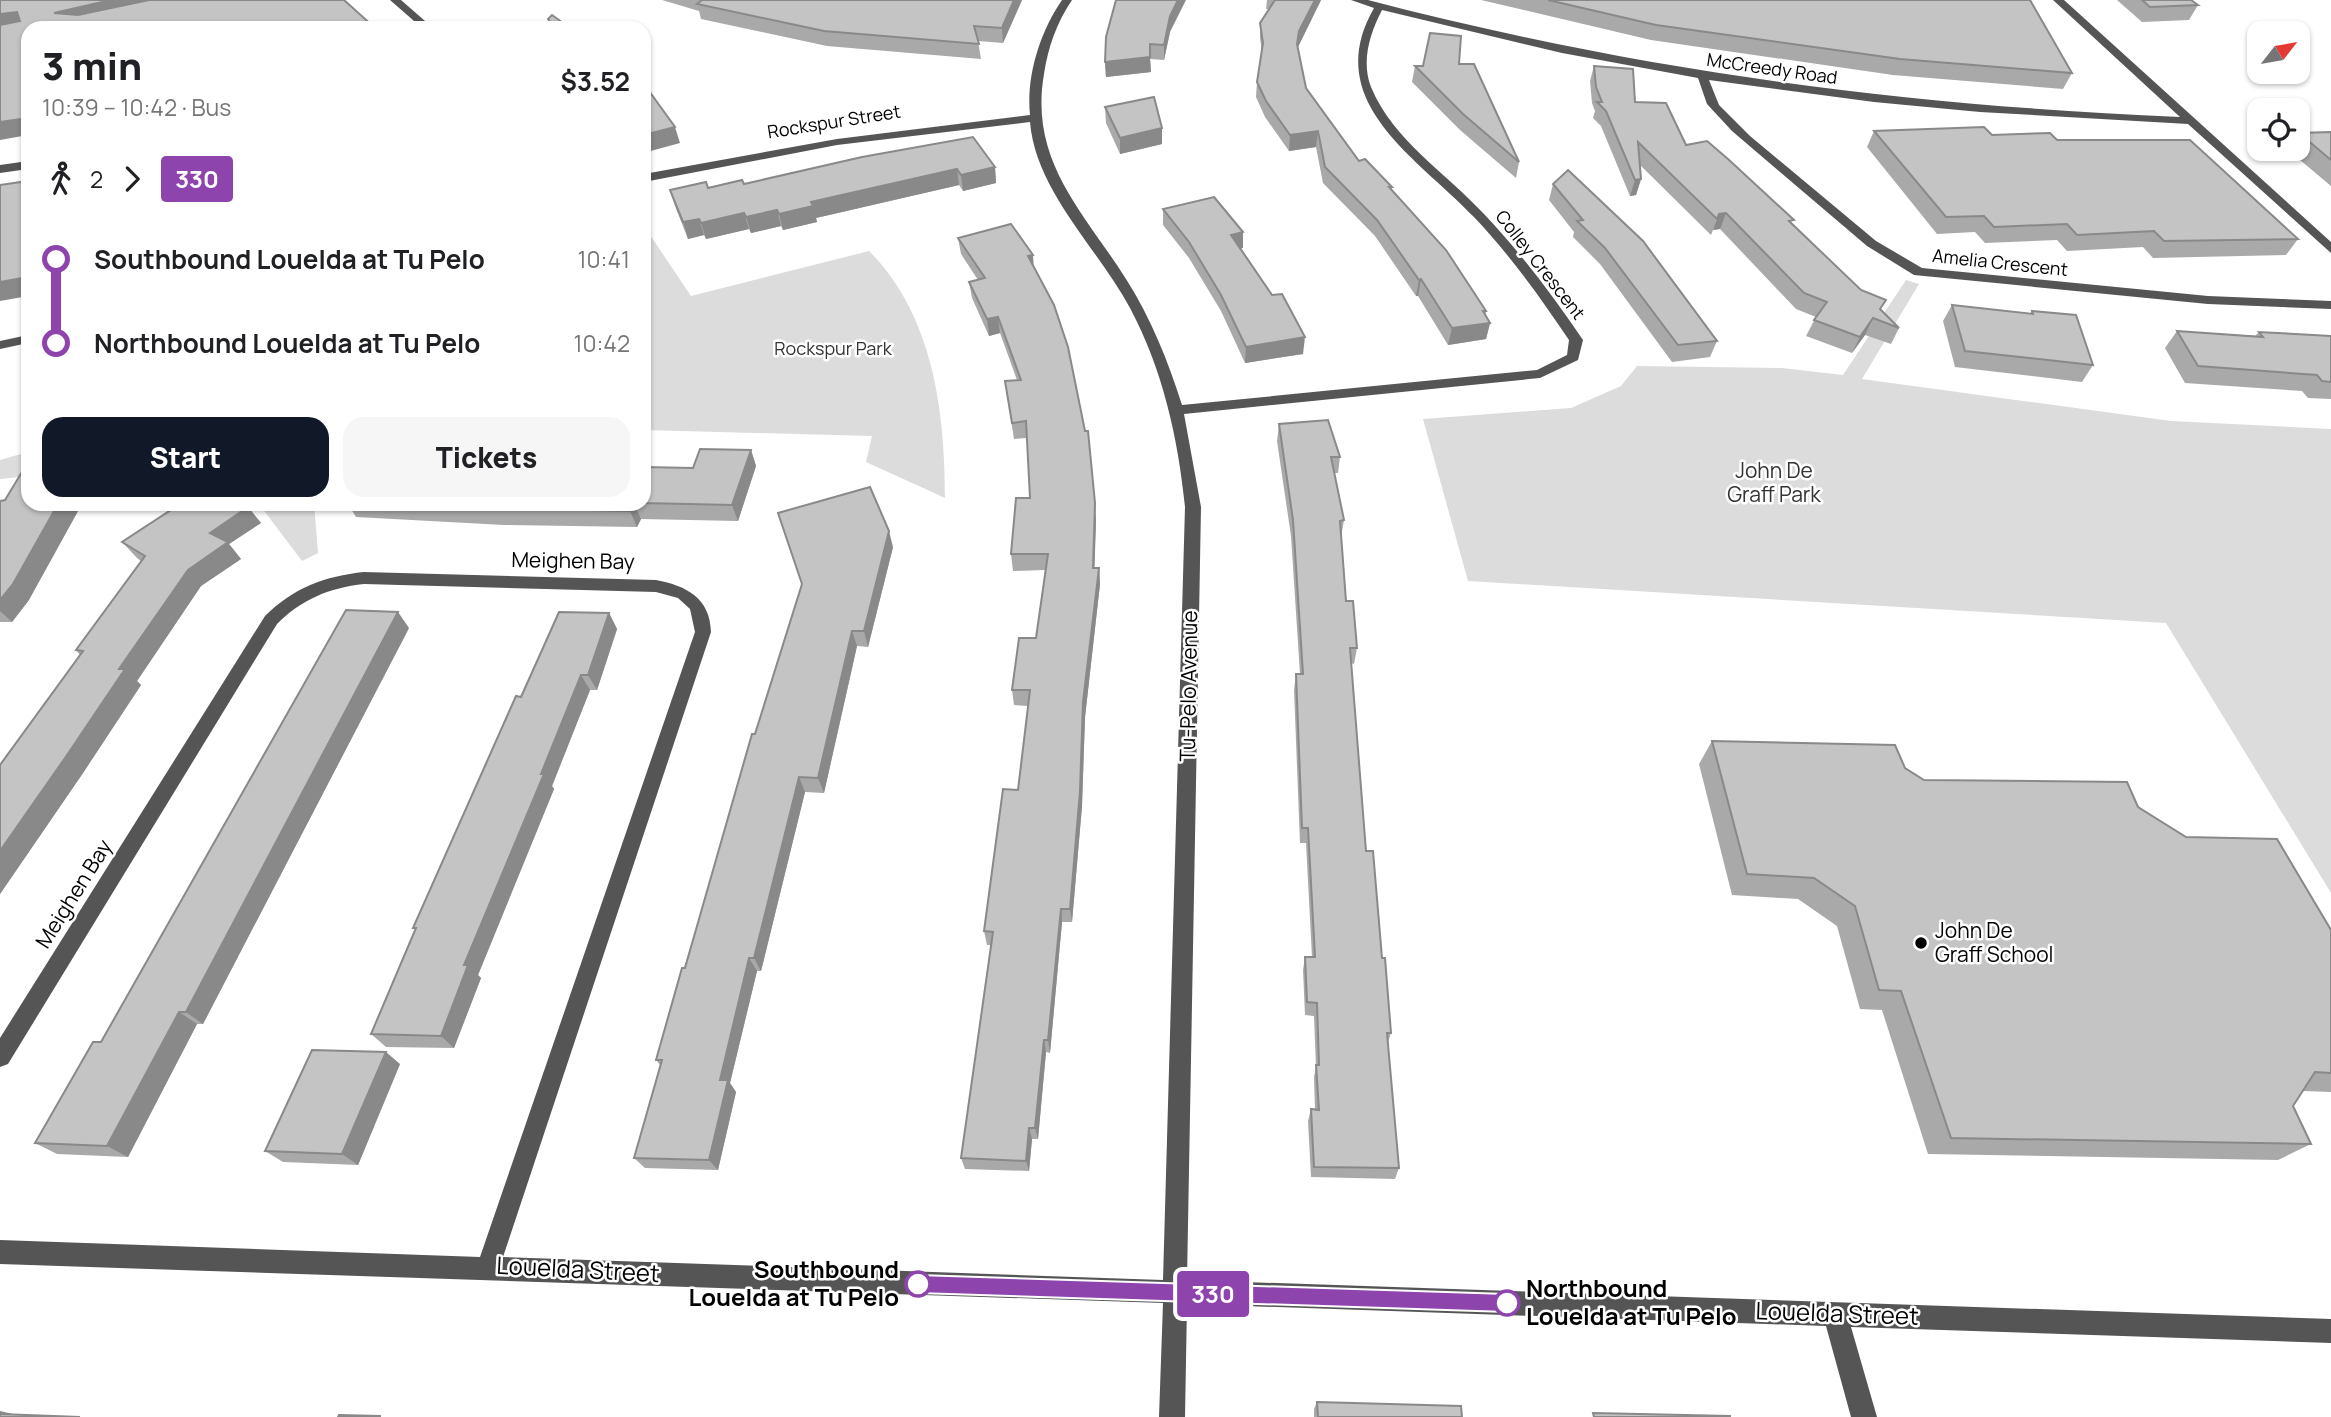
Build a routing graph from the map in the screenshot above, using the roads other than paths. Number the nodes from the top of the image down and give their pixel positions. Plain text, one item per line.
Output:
1 (395, 0) edge
2 (1067, 0) edge
3 (1356, 0) edge
4 (2058, 0) edge
5 (1379, 6) junction
6 (420, 21) edge
7 (1703, 77) junction
8 (1033, 118) junction
9 (2191, 121) junction
10 (21, 166) edge
11 (0, 169) edge
12 (651, 176) edge
13 (2331, 248) edge
14 (2331, 305) edge
15 (21, 340) edge
16 (0, 345) edge
17 (1176, 410) junction
18 (0, 1057) edge
19 (0, 1252) edge
20 (488, 1266) junction
21 (1176, 1293) junction
22 (1835, 1314) junction
23 (2331, 1331) edge
24 (1172, 1417) edge
25 (1864, 1417) edge

1 - 6 street
2 - 8 street, Tu-Pelo Avenue
3 - 5 street, McCreedy Road
4 - 9 street
5 - 7 street, McCreedy Road
5 - 17 street, Colley Crescent
7 - 9 street, McCreedy Road
7 - 14 street, Amelia Crescent
8 - 12 street, Rockspur Street
8 - 17 street, Tu-Pelo Avenue
9 - 13 street
10 - 11 street
15 - 16 street
17 - 21 street, Tu-Pelo Avenue
18 - 20 street, Meighen Bay
19 - 20 street, Louelda Street
20 - 21 street, Louelda Street
21 - 22 street, Louelda Street
21 - 24 street, Tu-Pelo Avenue
22 - 23 street, Louelda Street
22 - 25 street

